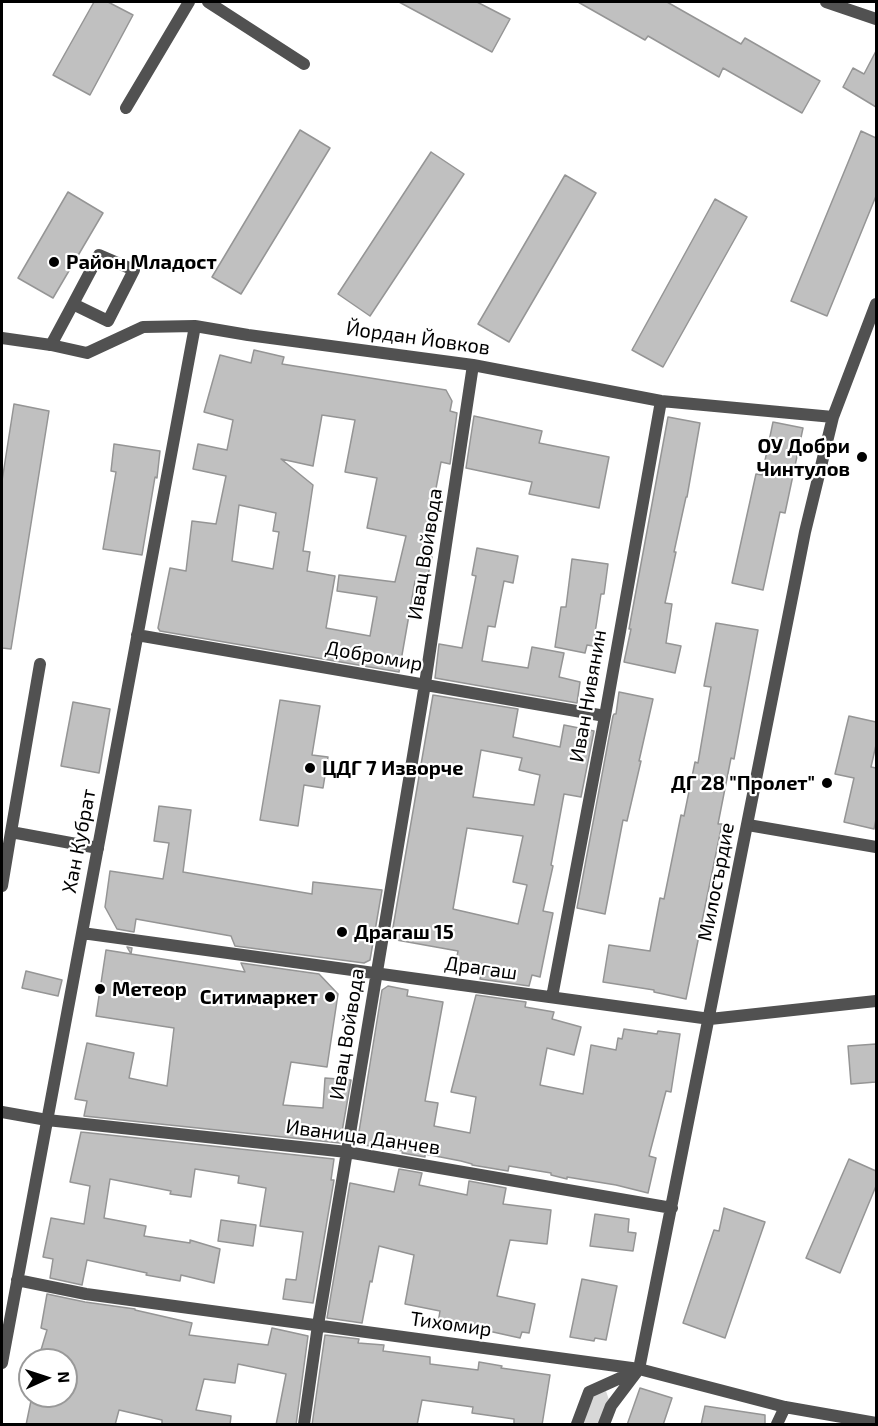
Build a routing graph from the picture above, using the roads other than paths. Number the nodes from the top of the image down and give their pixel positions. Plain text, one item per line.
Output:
1 (189, 2) edge
2 (208, 2) edge
3 (826, 2) edge
4 (876, 19) edge
5 (304, 64) dead end
6 (126, 108) dead end
7 (73, 304) junction
8 (876, 304) edge
9 (195, 326) junction
10 (2, 338) edge
11 (51, 345) junction
12 (473, 365) junction
13 (661, 401) junction
14 (833, 417) junction
15 (137, 635) junction
16 (40, 664) dead end
17 (424, 684) junction
18 (605, 716) junction
19 (748, 825) junction
20 (11, 832) junction
21 (876, 847) edge
22 (98, 848) junction
23 (2, 886) edge
24 (82, 933) junction
25 (377, 974) junction
26 (552, 997) junction
27 (876, 1001) edge
28 (710, 1019) junction
29 (2, 1112) edge
30 (47, 1120) junction
31 (347, 1152) junction
32 (672, 1208) junction
33 (17, 1280) junction
34 (318, 1325) junction
35 (2, 1363) edge
36 (639, 1369) junction
37 (785, 1407) junction
38 (876, 1423) edge
39 (304, 1425) edge
40 (577, 1425) edge
41 (604, 1425) edge
42 (777, 1425) edge

1 - 6 street
2 - 5 street
3 - 4 street
7 - 7 street
7 - 11 street
8 - 14 street, Милосърдие
9 - 11 street, Йордан Йовков
9 - 12 street, Йордан Йовков
9 - 15 street, Хан Кубрат
10 - 11 street, Йордан Йовков
12 - 13 street, Йордан Йовков
12 - 17 street, Ивац Войвода
13 - 14 street, Йордан Йовков
13 - 18 street, Иван Нивянин
14 - 19 street, Милосърдие
15 - 17 street, Добромир
15 - 22 street, Хан Кубрат
16 - 20 street
17 - 18 street, Добромир
17 - 25 street, Ивац Войвода
18 - 26 street, Иван Нивянин
19 - 21 street
19 - 28 street, Милосърдие
20 - 22 street
20 - 23 street
22 - 24 street, Хан Кубрат
24 - 25 street, Драгаш
24 - 30 street, Хан Кубрат
25 - 26 street, Драгаш
25 - 31 street, Ивац Войвода
26 - 28 street, Драгаш
27 - 28 street, Драгаш
28 - 32 street, Милосърдие
29 - 30 street, Иваница Данчев
30 - 31 street, Иваница Данчев
30 - 33 street, Хан Кубрат
31 - 32 street, Иваница Данчев
31 - 34 street, Ивац Войвода
32 - 36 street, Милосърдие
33 - 34 street, Тихомир
33 - 35 street, Хан Кубрат
34 - 36 street, Тихомир
34 - 39 street, Ивац Войвода
36 - 37 street, Тихомир
36 - 40 street
36 - 41 street, Милосърдие
37 - 38 street, Тихомир
37 - 42 street

